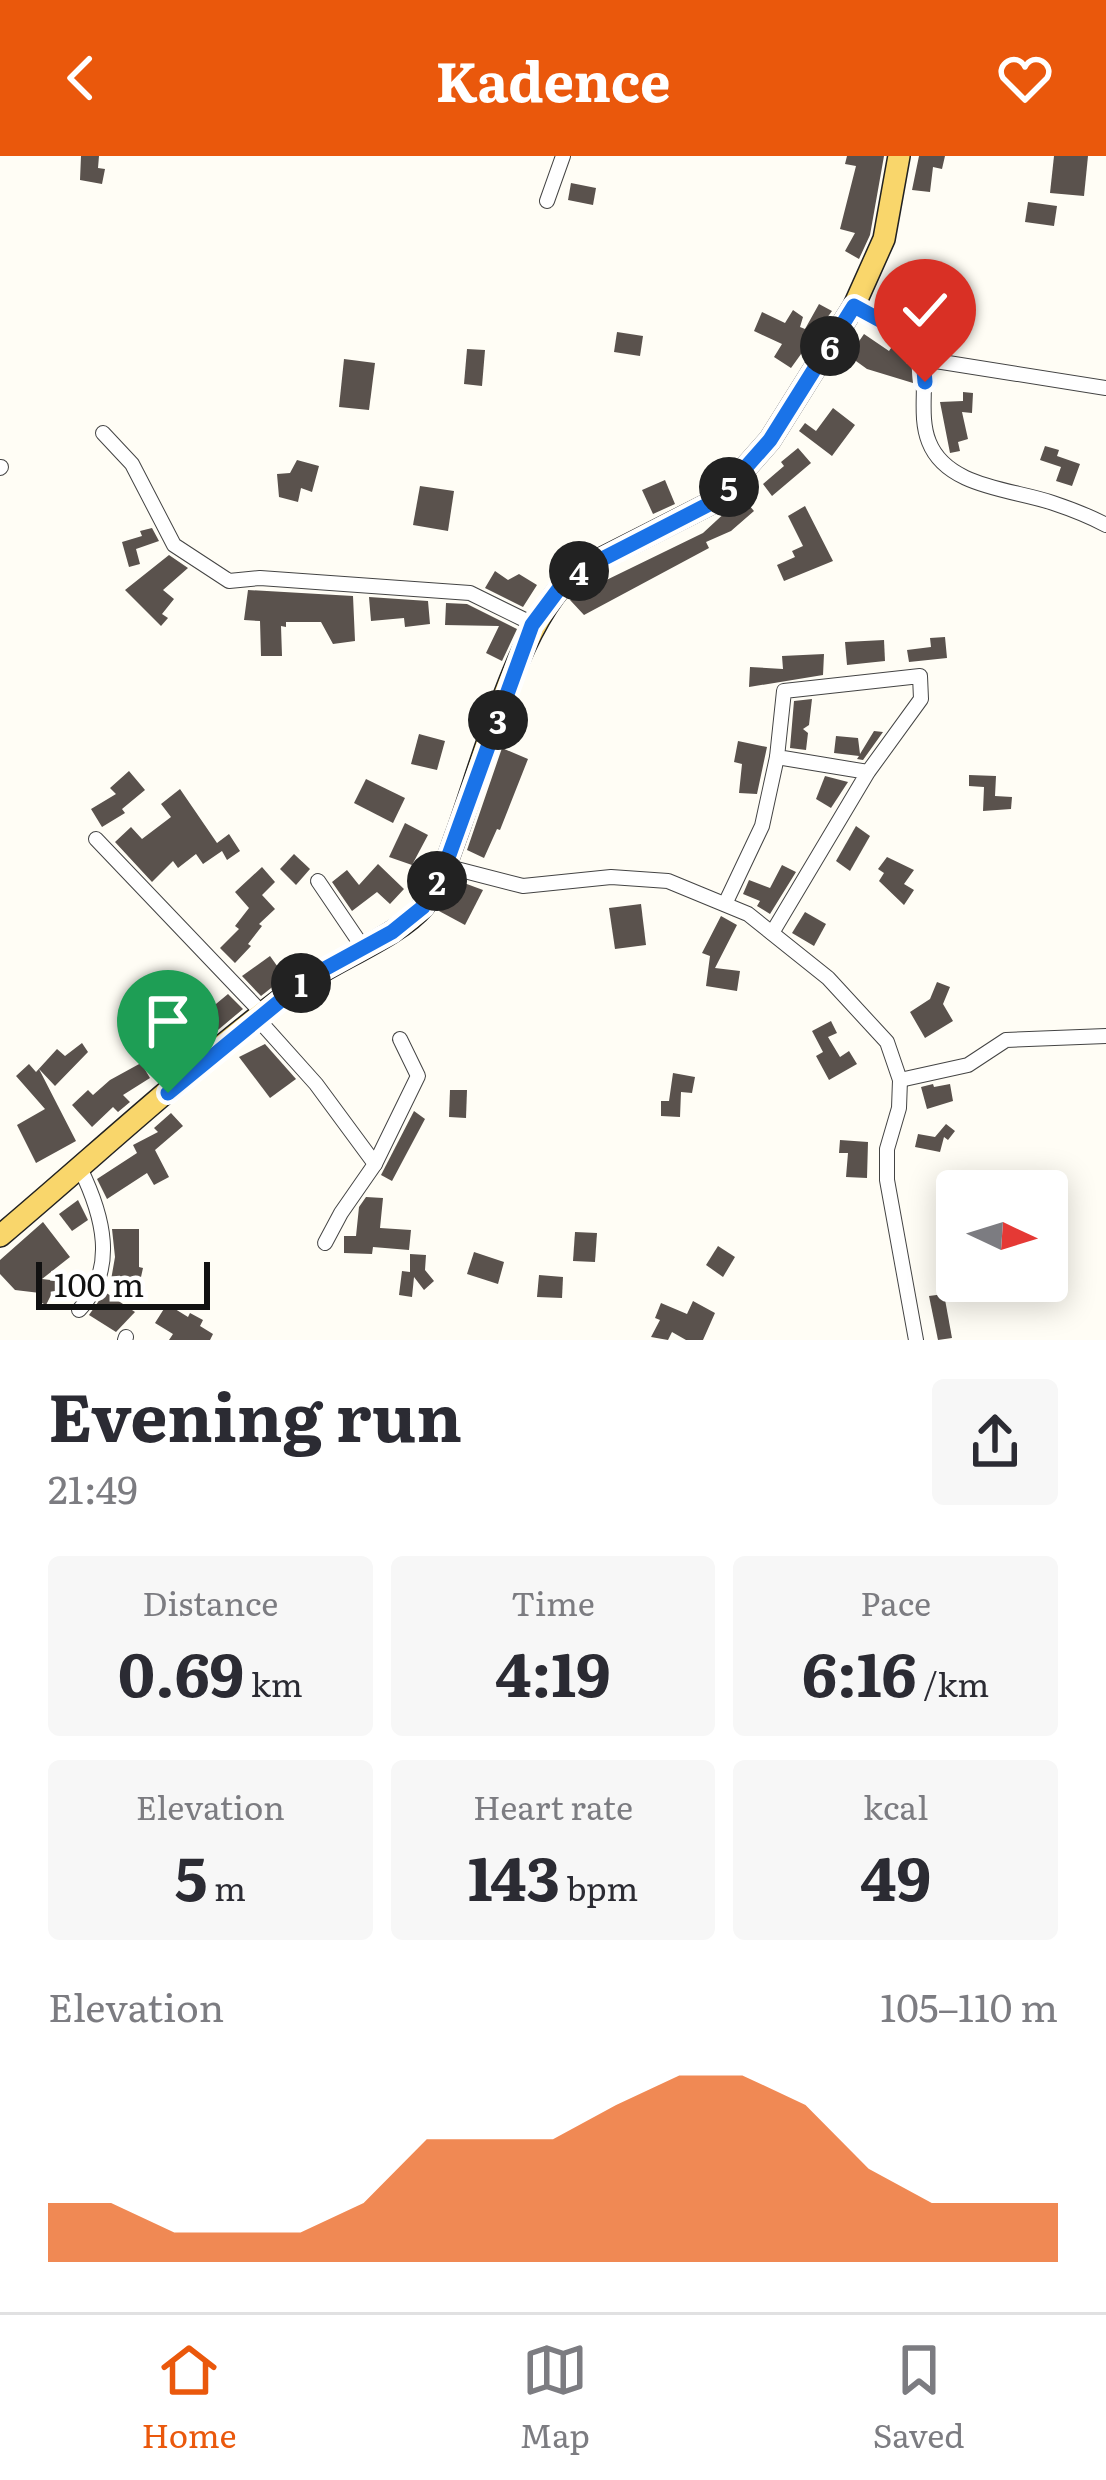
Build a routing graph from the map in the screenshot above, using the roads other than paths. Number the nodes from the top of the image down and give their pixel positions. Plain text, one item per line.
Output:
1 (562, 156) edge
2 (899, 156) edge
3 (547, 201) dead end
4 (854, 306) junction
5 (923, 359) junction
6 (1106, 388) edge
7 (103, 434) dead end
8 (1106, 525) edge
9 (532, 625) junction
10 (778, 757) junction
11 (868, 772) junction
12 (97, 839) dead end
13 (445, 866) junction
14 (318, 881) dead end
15 (725, 904) junction
16 (772, 933) junction
17 (362, 946) junction
18 (259, 1015) junction
19 (1106, 1036) edge
20 (400, 1040) dead end
21 (900, 1081) junction
22 (375, 1164) junction
23 (80, 1168) junction
24 (0, 1236) edge
25 (325, 1243) dead end
26 (79, 1310) dead end
27 (916, 1340) edge

1 - 3 street
2 - 4 main road
4 - 5 street
4 - 9 main road
5 - 6 street
5 - 8 street
7 - 9 street
9 - 13 main road
10 - 11 street
10 - 11 street
10 - 15 street
11 - 16 street
12 - 18 street
13 - 15 street
13 - 17 main road
14 - 17 street
15 - 16 street
16 - 21 street
17 - 18 main road
18 - 22 street
18 - 23 main road
19 - 21 street
20 - 22 street
21 - 27 street
22 - 25 street
23 - 24 main road
23 - 26 street

